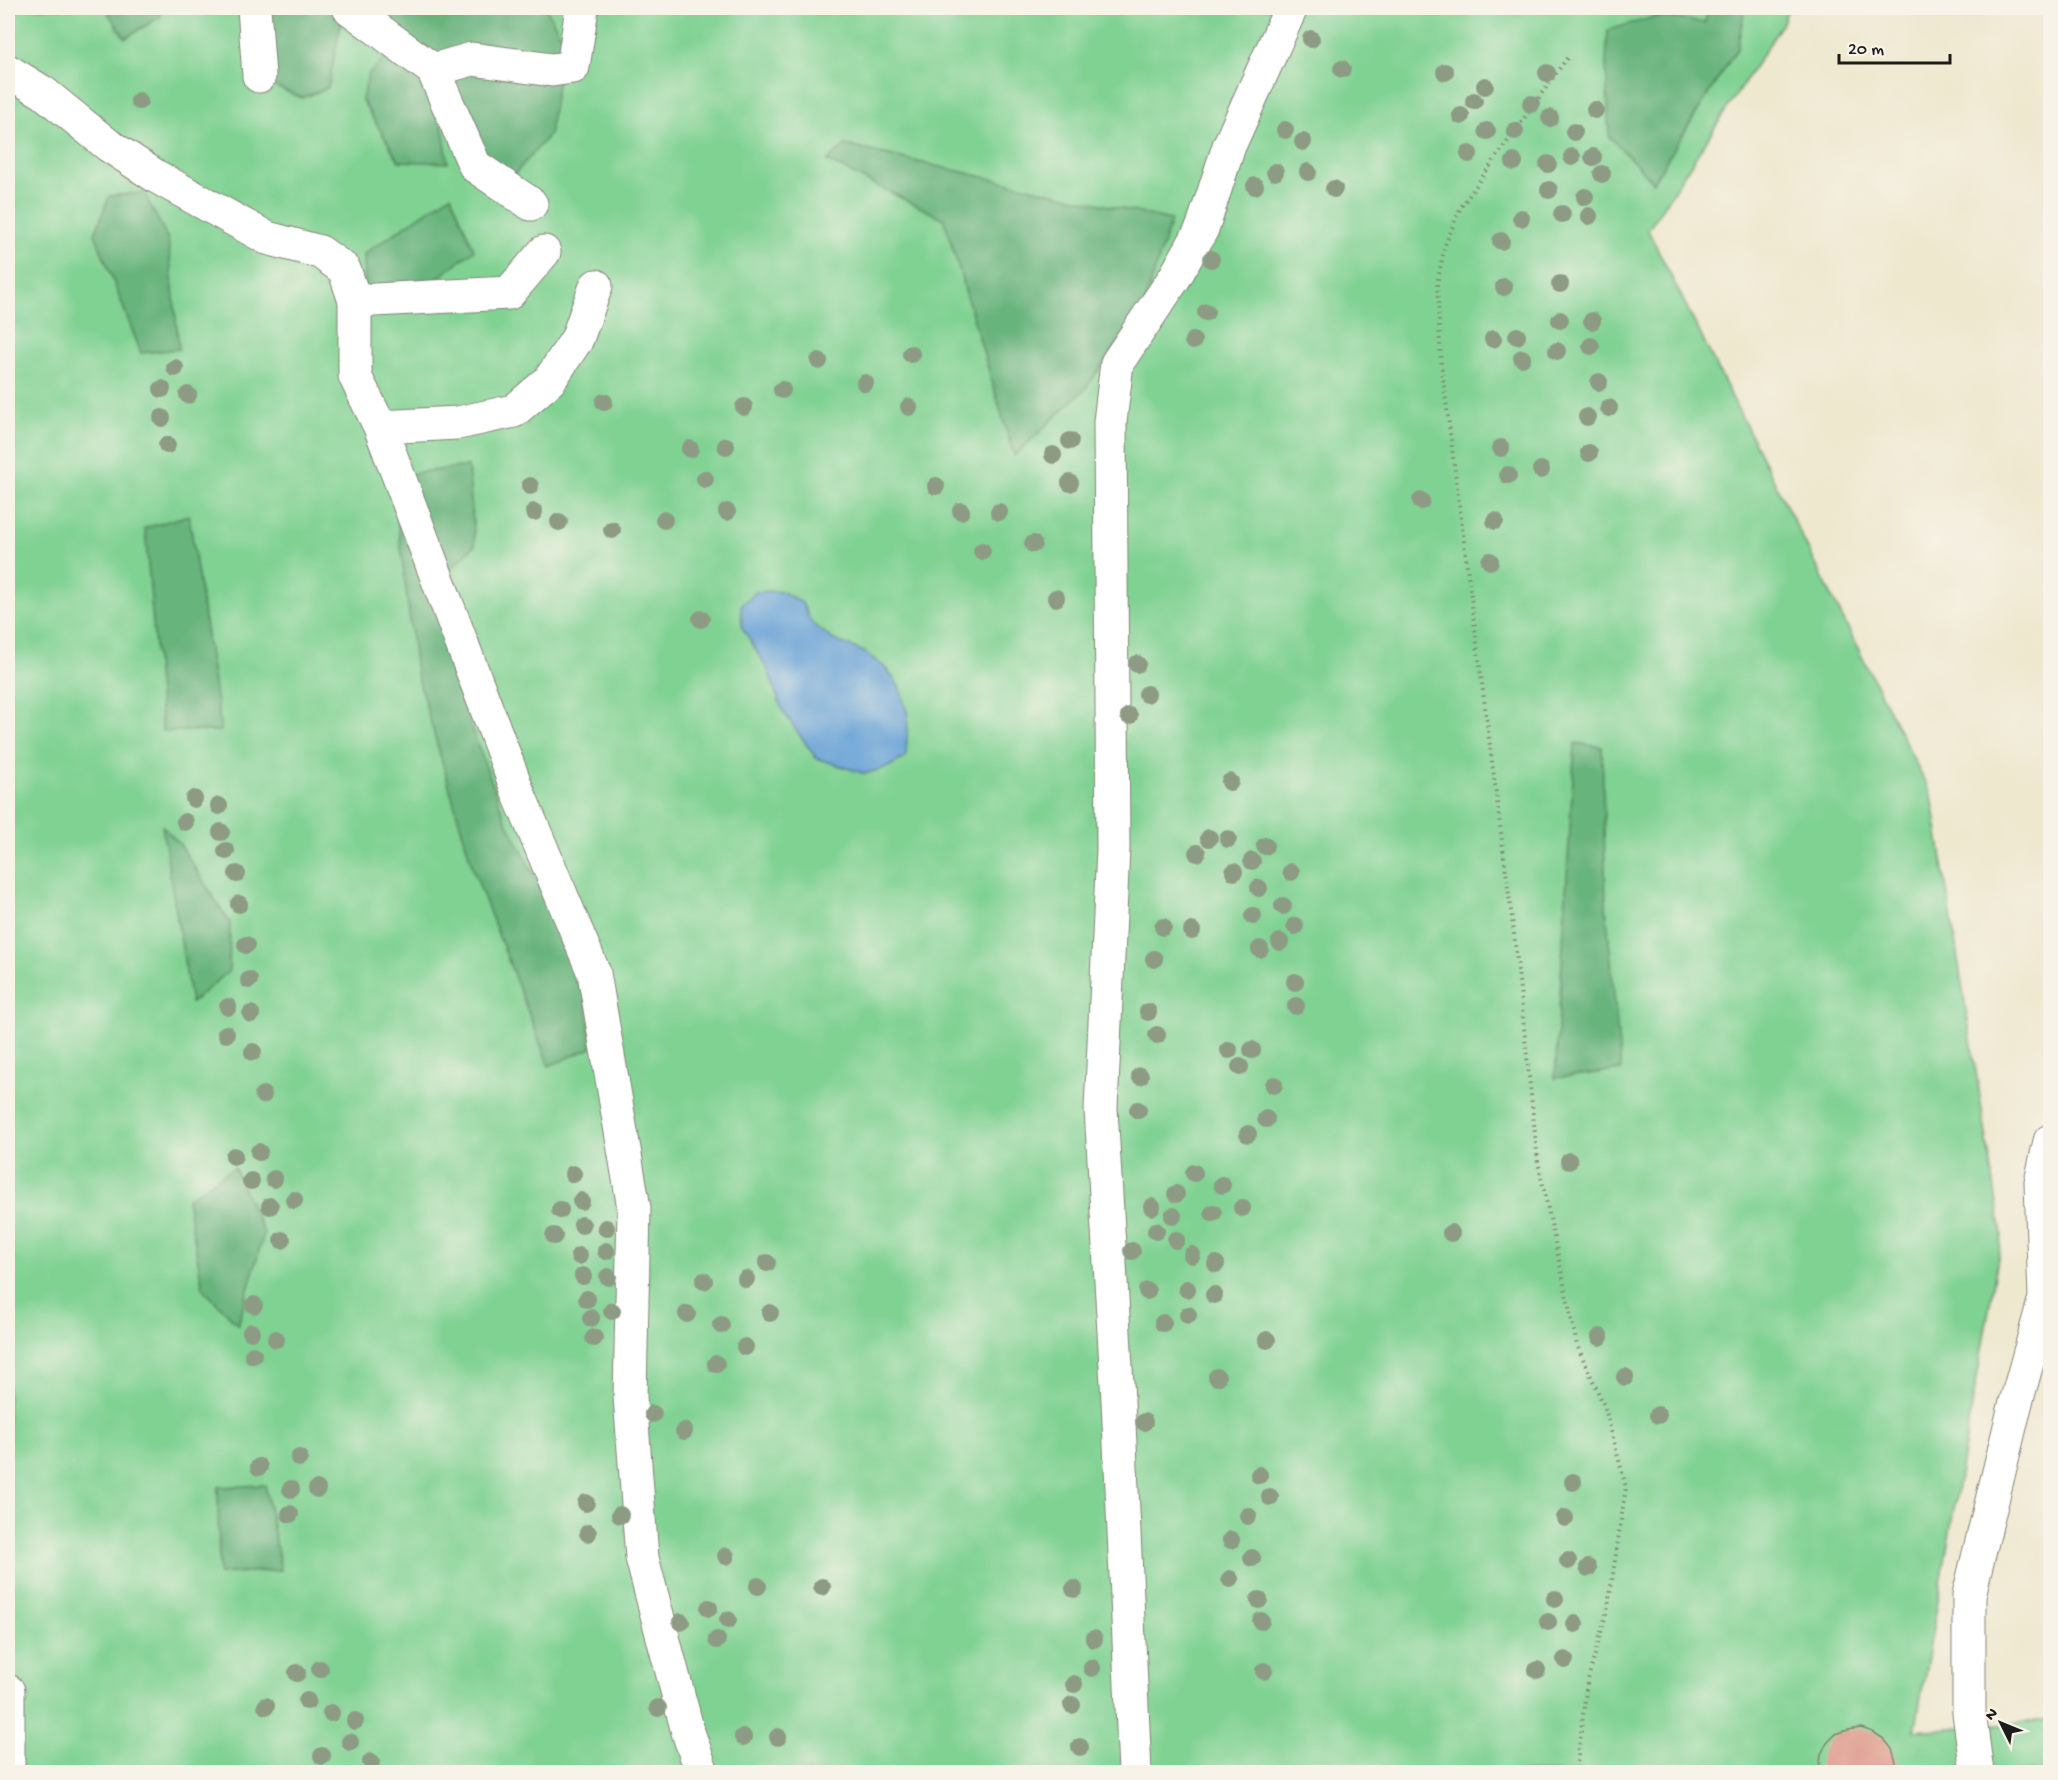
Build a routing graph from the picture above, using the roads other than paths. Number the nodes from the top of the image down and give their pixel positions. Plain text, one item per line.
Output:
1 (254, 8) edge
2 (349, 8) edge
3 (582, 8) edge
4 (1291, 8) edge
5 (433, 70) junction
6 (8, 71) edge
7 (259, 76) dead end
8 (531, 204) dead end
9 (544, 252) dead end
10 (596, 286) dead end
11 (355, 301) junction
12 (380, 427) junction
13 (2050, 1141) edge
14 (8, 1691) edge
15 (8, 1768) edge
16 (702, 1773) edge
17 (1135, 1773) edge
18 (1977, 1773) edge

1 - 7 lane
2 - 5 lane
3 - 5 lane
4 - 17 lane
5 - 8 lane
6 - 11 lane
9 - 11 lane
10 - 12 lane
11 - 12 lane
12 - 16 lane
13 - 18 lane
14 - 15 lane

